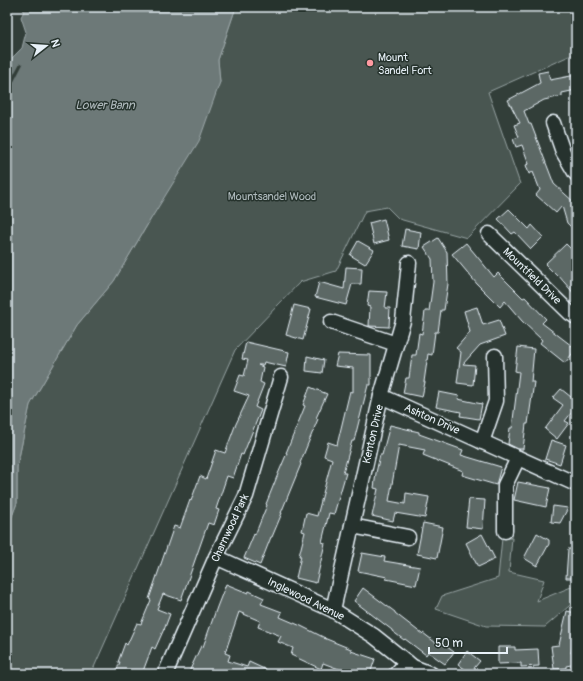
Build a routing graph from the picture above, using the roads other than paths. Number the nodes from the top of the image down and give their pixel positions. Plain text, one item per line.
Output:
1 (553, 123) dead end
2 (576, 174) edge
3 (489, 234) dead end
4 (409, 263) dead end
5 (576, 317) edge
6 (330, 322) dead end
7 (396, 344) junction
8 (495, 356) dead end
9 (282, 377) dead end
10 (381, 396) junction
11 (482, 442) junction
12 (518, 458) junction
13 (576, 484) edge
14 (352, 526) junction
15 (505, 531) dead end
16 (408, 537) dead end
17 (216, 556) junction
18 (333, 610) junction
19 (407, 662) junction
20 (165, 674) edge
21 (396, 674) edge
22 (431, 674) edge

1 - 2 street
3 - 5 street, Mountfield Drive
4 - 7 street, Kenton Drive
6 - 7 street
7 - 10 street, Kenton Drive
8 - 11 street
9 - 17 street, Charnwood Park
10 - 11 street, Ashton Drive
10 - 14 street, Kenton Drive
11 - 12 street, Ashton Drive
12 - 13 street, Ashton Drive
12 - 15 street
14 - 16 street
14 - 18 street, Kenton Drive
17 - 18 street, Inglewood Avenue
17 - 20 street, Charnwood Park
18 - 19 street, Inglewood Avenue
19 - 21 street
19 - 22 street, Inglewood Avenue

